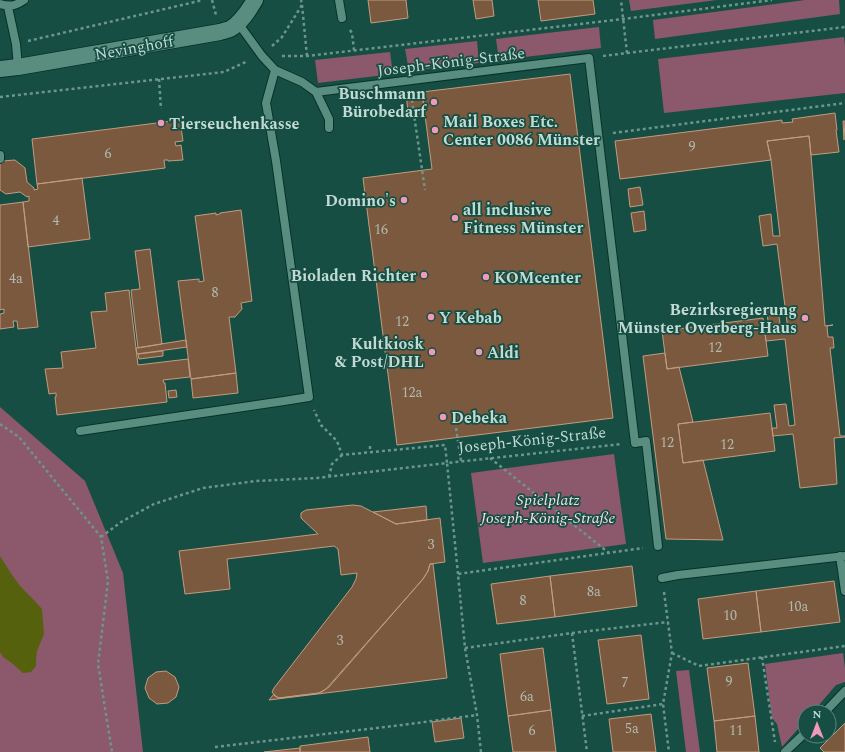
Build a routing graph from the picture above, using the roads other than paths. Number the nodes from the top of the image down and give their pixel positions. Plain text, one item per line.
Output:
1 (24, 0) edge
2 (255, 0) edge
3 (339, 0) edge
4 (4, 5) edge
5 (342, 18) road end
6 (238, 22) junction
7 (18, 67) junction
8 (0, 69) edge
9 (275, 70) junction
10 (316, 92) junction
11 (329, 128) dead end
12 (0, 155) edge
13 (0, 159) edge
14 (80, 431) dead end
15 (658, 546) road end
16 (842, 556) edge
17 (662, 578) road end
18 (845, 591) edge
19 (845, 691) edge
20 (833, 704) edge
21 (797, 741) edge
22 (786, 752) edge

1 - 4 lane
2 - 6 street, Nevinghoff
3 - 5 lane
4 - 7 lane
6 - 7 street, Nevinghoff
6 - 9 lane
7 - 8 street, Nevinghoff
9 - 10 lane
9 - 14 lane
10 - 11 lane
10 - 15 lane, Joseph-König-Straße
12 - 13 lane
16 - 17 lane
16 - 18 lane
19 - 20 lane
21 - 22 lane

